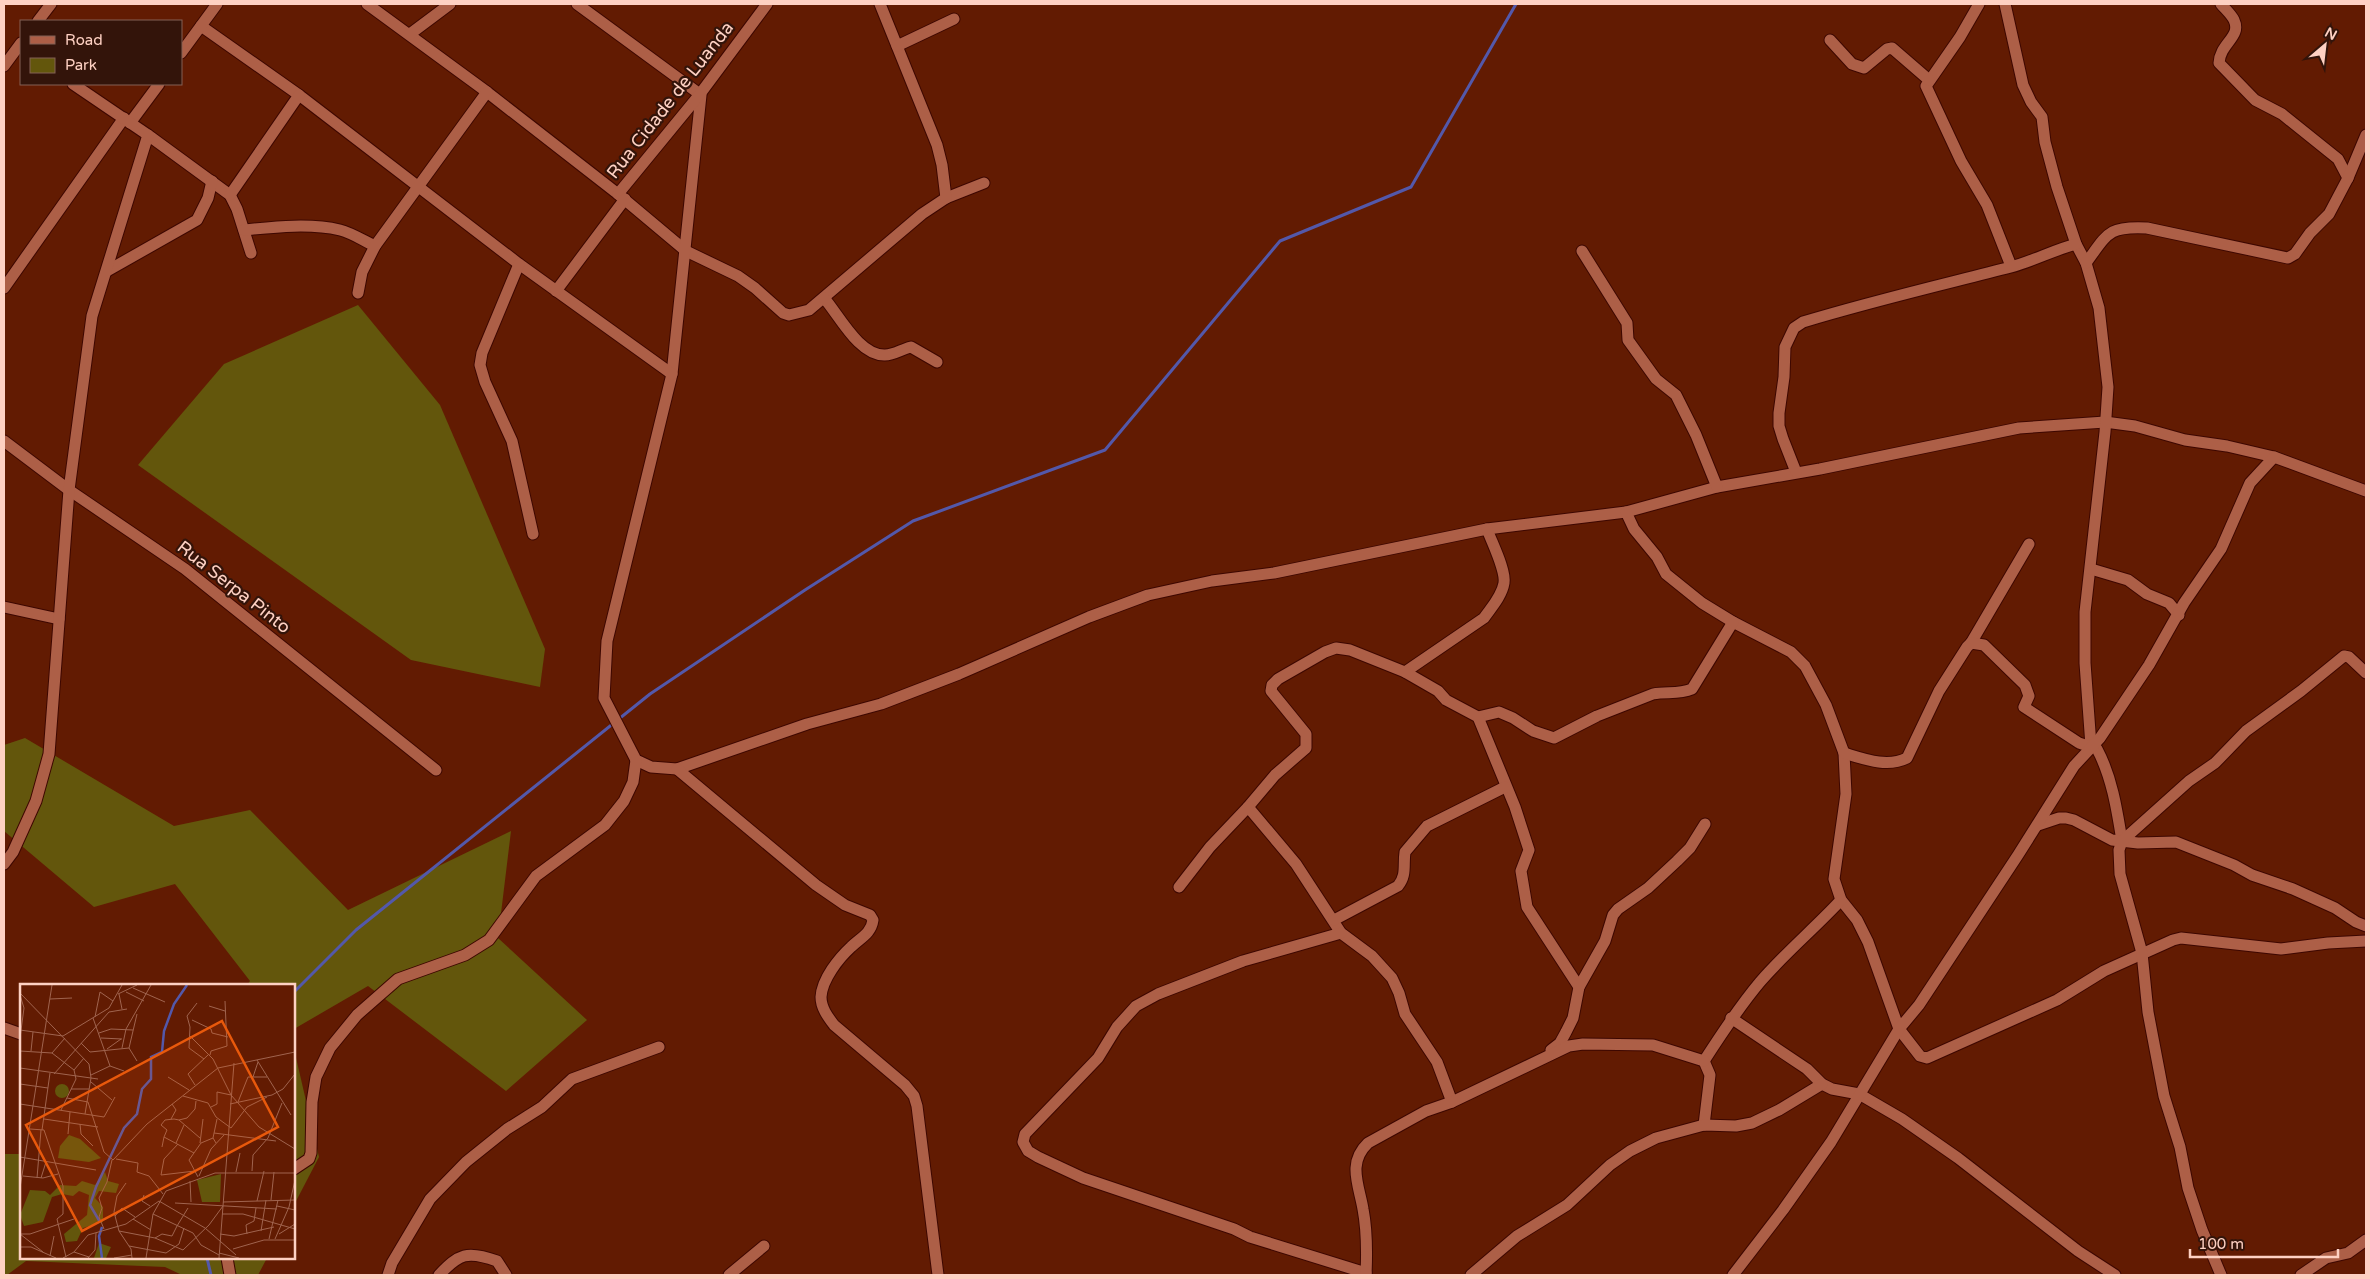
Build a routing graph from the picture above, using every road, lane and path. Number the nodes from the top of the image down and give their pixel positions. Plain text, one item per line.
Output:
1 (51, 4) edge
2 (217, 4) edge
3 (367, 4) edge
4 (450, 4) edge
5 (577, 4) edge
6 (767, 4) edge
7 (880, 4) edge
8 (1979, 4) edge
9 (2005, 4) edge
10 (2221, 4) edge
11 (954, 19) dead end
12 (39, 20) edge
13 (201, 26) junction
14 (410, 34) junction
15 (1830, 40) dead end
16 (20, 46) edge
17 (897, 46) junction
18 (182, 52) edge
19 (4, 66) edge
20 (1929, 80) junction
21 (74, 85) edge
22 (158, 85) edge
23 (487, 92) junction
24 (700, 94) junction
25 (300, 95) junction
26 (127, 120) junction
27 (148, 135) junction
28 (2366, 135) edge
29 (2348, 178) junction
30 (212, 181) junction
31 (984, 182) dead end
32 (419, 186) junction
33 (230, 195) junction
34 (621, 197) junction
35 (946, 198) junction
36 (244, 230) junction
37 (2076, 244) junction
38 (374, 246) junction
39 (686, 251) junction
40 (1582, 252) dead end
41 (251, 253) dead end
42 (2086, 263) junction
43 (519, 264) junction
44 (2011, 266) junction
45 (107, 271) junction
46 (4, 288) edge
47 (556, 291) junction
48 (358, 293) dead end
49 (824, 298) junction
50 (937, 362) dead end
51 (672, 374) junction
52 (2105, 422) junction
53 (5, 444) edge
54 (2274, 457) junction
55 (1796, 472) junction
56 (1717, 487) junction
57 (68, 490) junction
58 (2366, 491) edge
59 (1626, 512) junction
60 (1488, 529) junction
61 (533, 534) dead end
62 (2029, 544) dead end
63 (2091, 569) junction
64 (4, 607) edge
65 (2178, 615) junction
66 (59, 619) junction
67 (1732, 622) junction
68 (1971, 643) junction
69 (1405, 672) junction
70 (2366, 673) edge
71 (1478, 716) junction
72 (2091, 746) junction
73 (1844, 753) junction
74 (636, 760) junction
75 (677, 769) junction
76 (436, 770) dead end
77 (1505, 787) junction
78 (1248, 807) junction
79 (1705, 824) dead end
80 (2038, 825) junction
81 (2122, 841) junction
82 (4, 864) edge
83 (1179, 887) dead end
84 (1841, 900) junction
85 (1334, 920) junction
86 (2366, 926) edge
87 (1341, 933) junction
88 (2366, 942) edge
89 (2142, 953) junction
90 (1579, 987) junction
91 (1731, 1018) junction
92 (4, 1028) edge
93 (1899, 1029) junction
94 (20, 1034) edge
95 (659, 1047) dead end
96 (1544, 1056) junction
97 (1704, 1061) junction
98 (1822, 1084) junction
99 (1859, 1094) junction
100 (1452, 1102) junction
101 (1704, 1126) junction
102 (295, 1168) edge
103 (2366, 1240) edge
104 (764, 1246) dead end
105 (227, 1259) edge
106 (1366, 1274) edge
107 (230, 1275) edge
108 (388, 1275) edge
109 (440, 1275) edge
110 (506, 1275) edge
111 (729, 1275) edge
112 (938, 1275) edge
113 (1471, 1275) edge
114 (1733, 1275) edge
115 (2115, 1275) edge
116 (2221, 1275) edge
117 (2302, 1275) edge

1 - 12 street
2 - 13 street
3 - 14 street
4 - 14 street
5 - 24 street
6 - 24 street, Rua Cidade de Luanda
7 - 17 street
8 - 20 street
9 - 37 street
10 - 29 street
11 - 17 street
13 - 18 street
13 - 25 street
14 - 23 street
15 - 20 street
16 - 19 street
17 - 35 street
20 - 44 street
21 - 26 street
22 - 26 street
23 - 32 street
23 - 34 street
24 - 34 street, Rua Cidade de Luanda
24 - 39 street
25 - 32 street
25 - 33 street
26 - 27 street
26 - 46 street
27 - 30 street
27 - 45 street
28 - 29 street
29 - 42 street
30 - 33 street
30 - 45 street
31 - 35 street
32 - 38 street
32 - 43 street
33 - 36 street
34 - 39 street
34 - 47 street, Rua Cidade de Luanda
35 - 49 street
36 - 38 street
36 - 41 street
37 - 42 street
37 - 44 street
38 - 48 street
39 - 49 street
39 - 51 street
40 - 56 street
42 - 52 street
43 - 47 street
43 - 61 street
44 - 55 street
45 - 57 street
47 - 51 street
49 - 50 street
51 - 74 street
52 - 54 street
52 - 55 street
52 - 63 street
53 - 57 street, Rua Serpa Pinto
54 - 58 street
54 - 65 street
55 - 56 street
56 - 59 street
57 - 66 street
57 - 76 street, Rua Serpa Pinto
59 - 60 street
59 - 67 street
60 - 69 street
60 - 75 street
62 - 68 street
63 - 65 street
63 - 72 street
64 - 66 street
65 - 72 street
66 - 82 street
67 - 71 street
67 - 73 street
68 - 72 street
68 - 73 street
69 - 71 street
69 - 78 street
70 - 81 street
71 - 77 street
72 - 80 street
72 - 81 street
73 - 84 street
74 - 75 street
74 - 102 street
75 - 112 street
77 - 85 street
77 - 90 street
78 - 83 street
78 - 85 street
79 - 90 street
80 - 81 street
80 - 93 street
81 - 86 street
81 - 89 street
84 - 91 street
84 - 93 street
85 - 87 street
87 - 100 street
87 - 106 street
88 - 89 street
89 - 93 street
89 - 116 street
90 - 96 street
91 - 97 street
91 - 98 street
92 - 94 street
93 - 99 street
95 - 108 street
96 - 97 street
96 - 100 street
97 - 101 street
98 - 99 street
98 - 101 street
99 - 114 street
99 - 115 street
100 - 106 street
101 - 113 street
103 - 117 street
104 - 111 street
105 - 107 street
109 - 110 street

